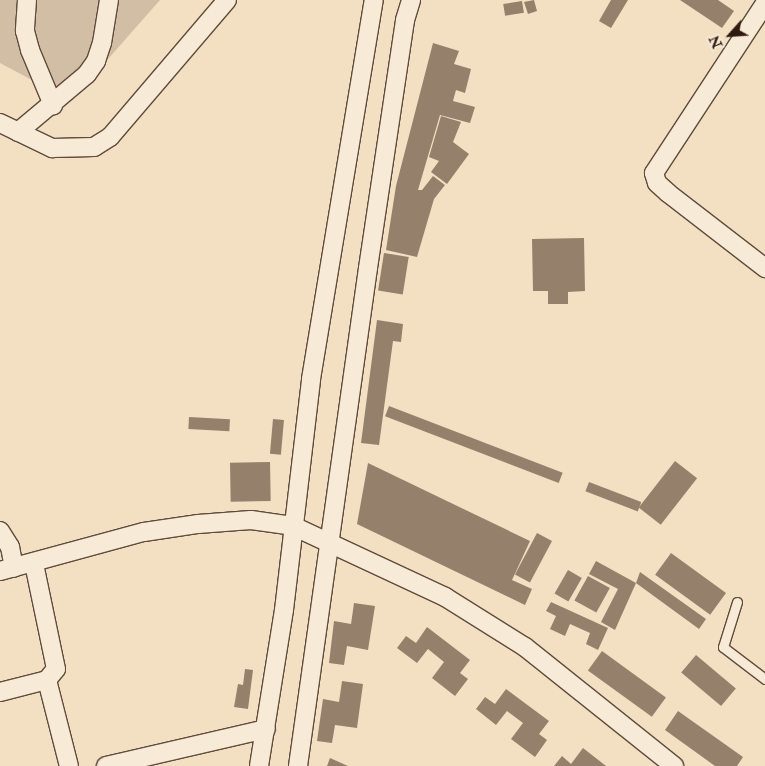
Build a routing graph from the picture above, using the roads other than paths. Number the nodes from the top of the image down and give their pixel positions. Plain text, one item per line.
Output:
1 (28, 0) edge
2 (109, 0) edge
3 (227, 0) edge
4 (374, 0) edge
5 (411, 0) edge
6 (762, 4) edge
7 (53, 105) junction
8 (0, 123) edge
9 (18, 132) junction
10 (765, 268) edge
11 (293, 526) junction
12 (0, 531) edge
13 (329, 543) junction
14 (34, 564) junction
15 (7, 570) edge
16 (737, 602) dead end
17 (765, 679) edge
18 (47, 680) junction
19 (0, 692) edge
20 (266, 729) junction
21 (69, 766) edge
22 (106, 766) edge
23 (259, 766) edge
24 (298, 766) edge
25 (674, 766) edge

1 - 7 street
2 - 7 street
3 - 9 street
4 - 11 street
5 - 13 street
6 - 10 street
7 - 9 street
8 - 9 street
11 - 13 street
11 - 14 street
11 - 20 street
12 - 15 street
13 - 24 street
13 - 25 street
14 - 15 street
14 - 18 street
16 - 17 lane
18 - 19 street
18 - 21 street
20 - 22 street
20 - 23 street

